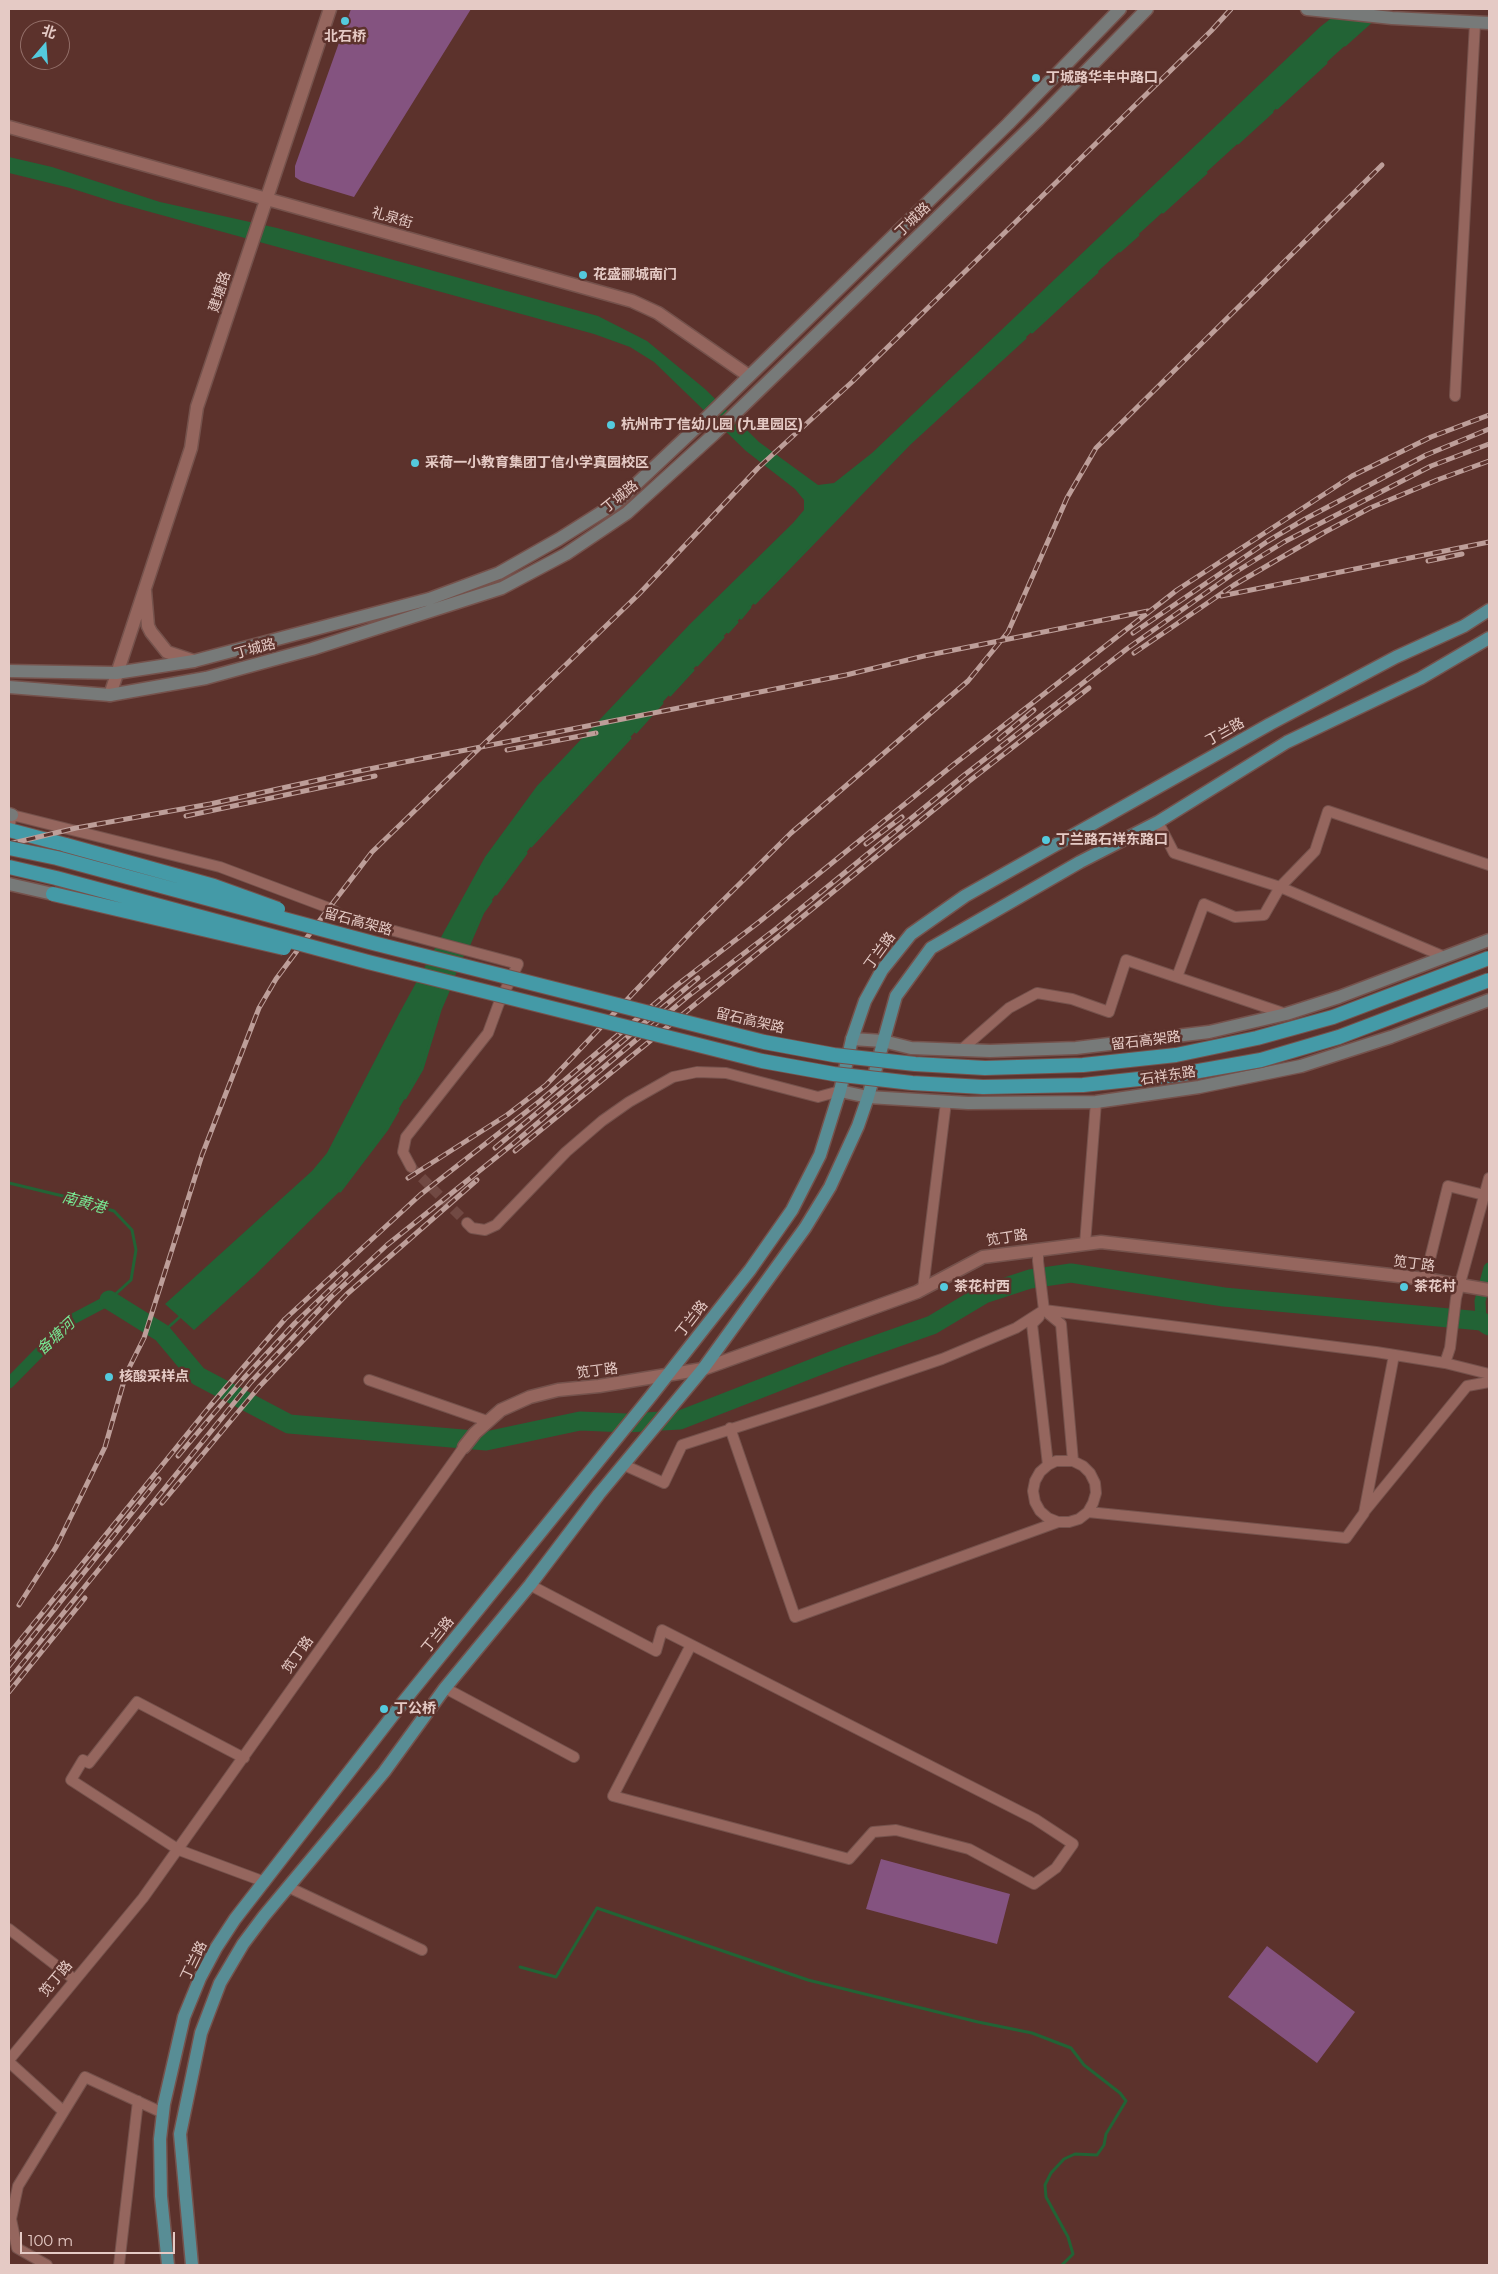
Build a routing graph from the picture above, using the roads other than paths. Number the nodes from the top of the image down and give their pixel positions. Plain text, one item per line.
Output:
1 (330, 9) edge
2 (1120, 9) edge
3 (1147, 9) edge
4 (1307, 9) edge
5 (1475, 23) junction
6 (1489, 23) edge
7 (9, 127) edge
8 (266, 198) junction
9 (749, 376) junction
10 (1455, 396) dead end
11 (144, 586) junction
12 (1489, 610) edge
13 (1489, 638) edge
14 (194, 662) junction
15 (9, 671) edge
16 (116, 673) junction
17 (9, 687) edge
18 (110, 695) junction
19 (10, 814) edge
20 (1158, 822) junction
21 (9, 829) edge
22 (9, 848) edge
23 (1489, 865) edge
24 (9, 867) edge
25 (9, 884) edge
26 (1280, 887) junction
27 (53, 894) joint
28 (1489, 940) edge
29 (373, 943) junction
30 (1445, 957) junction
31 (1489, 958) edge
32 (368, 962) junction
33 (1177, 977) junction
34 (1489, 980) edge
35 (1489, 1000) edge
36 (1286, 1014) junction
37 (852, 1039) junction
38 (883, 1041) junction
39 (961, 1050) junction
40 (840, 1091) junction
41 (868, 1098) junction
42 (946, 1102) junction
43 (1096, 1102) junction
44 (411, 1167) tunnel mouth
45 (1489, 1178) edge
46 (1484, 1195) junction
47 (467, 1223) tunnel mouth
48 (1085, 1244) junction
49 (1038, 1255) junction
50 (1425, 1280) junction
51 (1460, 1286) junction
52 (923, 1289) junction
53 (1489, 1290) edge
54 (1044, 1310) junction
55 (1394, 1355) junction
56 (1445, 1363) junction
57 (703, 1369) junction
58 (1489, 1374) edge
59 (666, 1376) junction
60 (369, 1380) dead end
61 (1489, 1382) edge
62 (487, 1421) junction
63 (730, 1428) junction
64 (464, 1448) joint
65 (1073, 1461) junction
66 (1048, 1464) junction
67 (624, 1465) junction
68 (1088, 1512) junction
69 (1364, 1513) junction
70 (1058, 1522) junction
71 (530, 1585) junction
72 (691, 1645) junction
73 (445, 1688) junction
74 (574, 1757) dead end
75 (244, 1758) junction
76 (179, 1850) junction
77 (265, 1882) junction
78 (288, 1887) junction
79 (9, 1929) edge
80 (422, 1950) dead end
81 (75, 1980) junction
82 (9, 2061) edge
83 (138, 2101) junction
84 (63, 2110) junction
85 (163, 2113) junction
86 (11, 2232) edge
87 (47, 2265) edge
88 (119, 2265) edge
89 (168, 2265) edge
90 (192, 2265) edge

1 - 8 street, 建塘路
2 - 9 main road, 丁城路
3 - 18 main road, 丁城路
4 - 5 main road
5 - 6 main road
5 - 10 street
7 - 8 street, 礼泉街
8 - 9 street, 礼泉街
8 - 11 street, 建塘路
9 - 14 main road, 丁城路
11 - 14 street, 建塘路
11 - 16 street, 建塘路
12 - 37 main road, 丁兰路
13 - 20 main road
14 - 16 main road, 丁城路
15 - 16 main road, 丁城路
16 - 18 street, 建塘路
17 - 18 main road, 丁城路
19 - 21 street
19 - 44 street
20 - 26 street
20 - 38 main road
21 - 29 highway, bridge
22 - 29 highway, 留石高架路, bridge
23 - 26 street
24 - 32 highway, bridge
25 - 27 main road
26 - 30 street
26 - 33 street
27 - 32 highway, bridge
28 - 30 main road
29 - 31 highway, 留石高架路, bridge
30 - 36 main road
32 - 34 highway, bridge
33 - 36 street
33 - 39 street
35 - 43 main road, 石祥东路
36 - 39 main road
37 - 38 main road
37 - 40 main road, 丁兰路
38 - 39 main road
38 - 41 main road
40 - 41 main road, 石祥东路
40 - 47 street
40 - 59 main road, 丁兰路
41 - 42 main road, 石祥东路
41 - 57 main road
42 - 43 main road, 石祥东路
42 - 52 street
43 - 48 street
45 - 46 street
46 - 50 street
46 - 51 street
48 - 49 street, 笕丁路
48 - 50 street, 笕丁路
49 - 52 street, 笕丁路
49 - 54 street
50 - 51 street, 笕丁路
51 - 53 street, 笕丁路
51 - 56 street
52 - 57 street, 笕丁路
54 - 55 street
54 - 63 street
54 - 65 street
54 - 66 street
55 - 56 street
55 - 69 street
56 - 58 street
57 - 59 street, 笕丁路
57 - 67 main road
59 - 62 street, 笕丁路
59 - 77 main road, 丁兰路
60 - 62 street
61 - 69 street
62 - 64 street, 笕丁路
63 - 67 street
63 - 70 street
64 - 75 street, 笕丁路
65 - 66 street
65 - 68 street
66 - 70 street
67 - 71 main road
68 - 69 street
68 - 70 street
71 - 72 street
71 - 73 main road
72 - 72 street
73 - 74 street
73 - 78 main road
75 - 76 street, 笕丁路
75 - 76 street
76 - 77 street
76 - 81 street, 笕丁路
77 - 85 main road, 丁兰路
78 - 80 street
78 - 90 main road
79 - 81 street
81 - 82 street, 笕丁路
82 - 84 street
83 - 84 street
83 - 85 street
83 - 88 street
84 - 86 street
85 - 89 main road, 丁兰路
86 - 87 street

